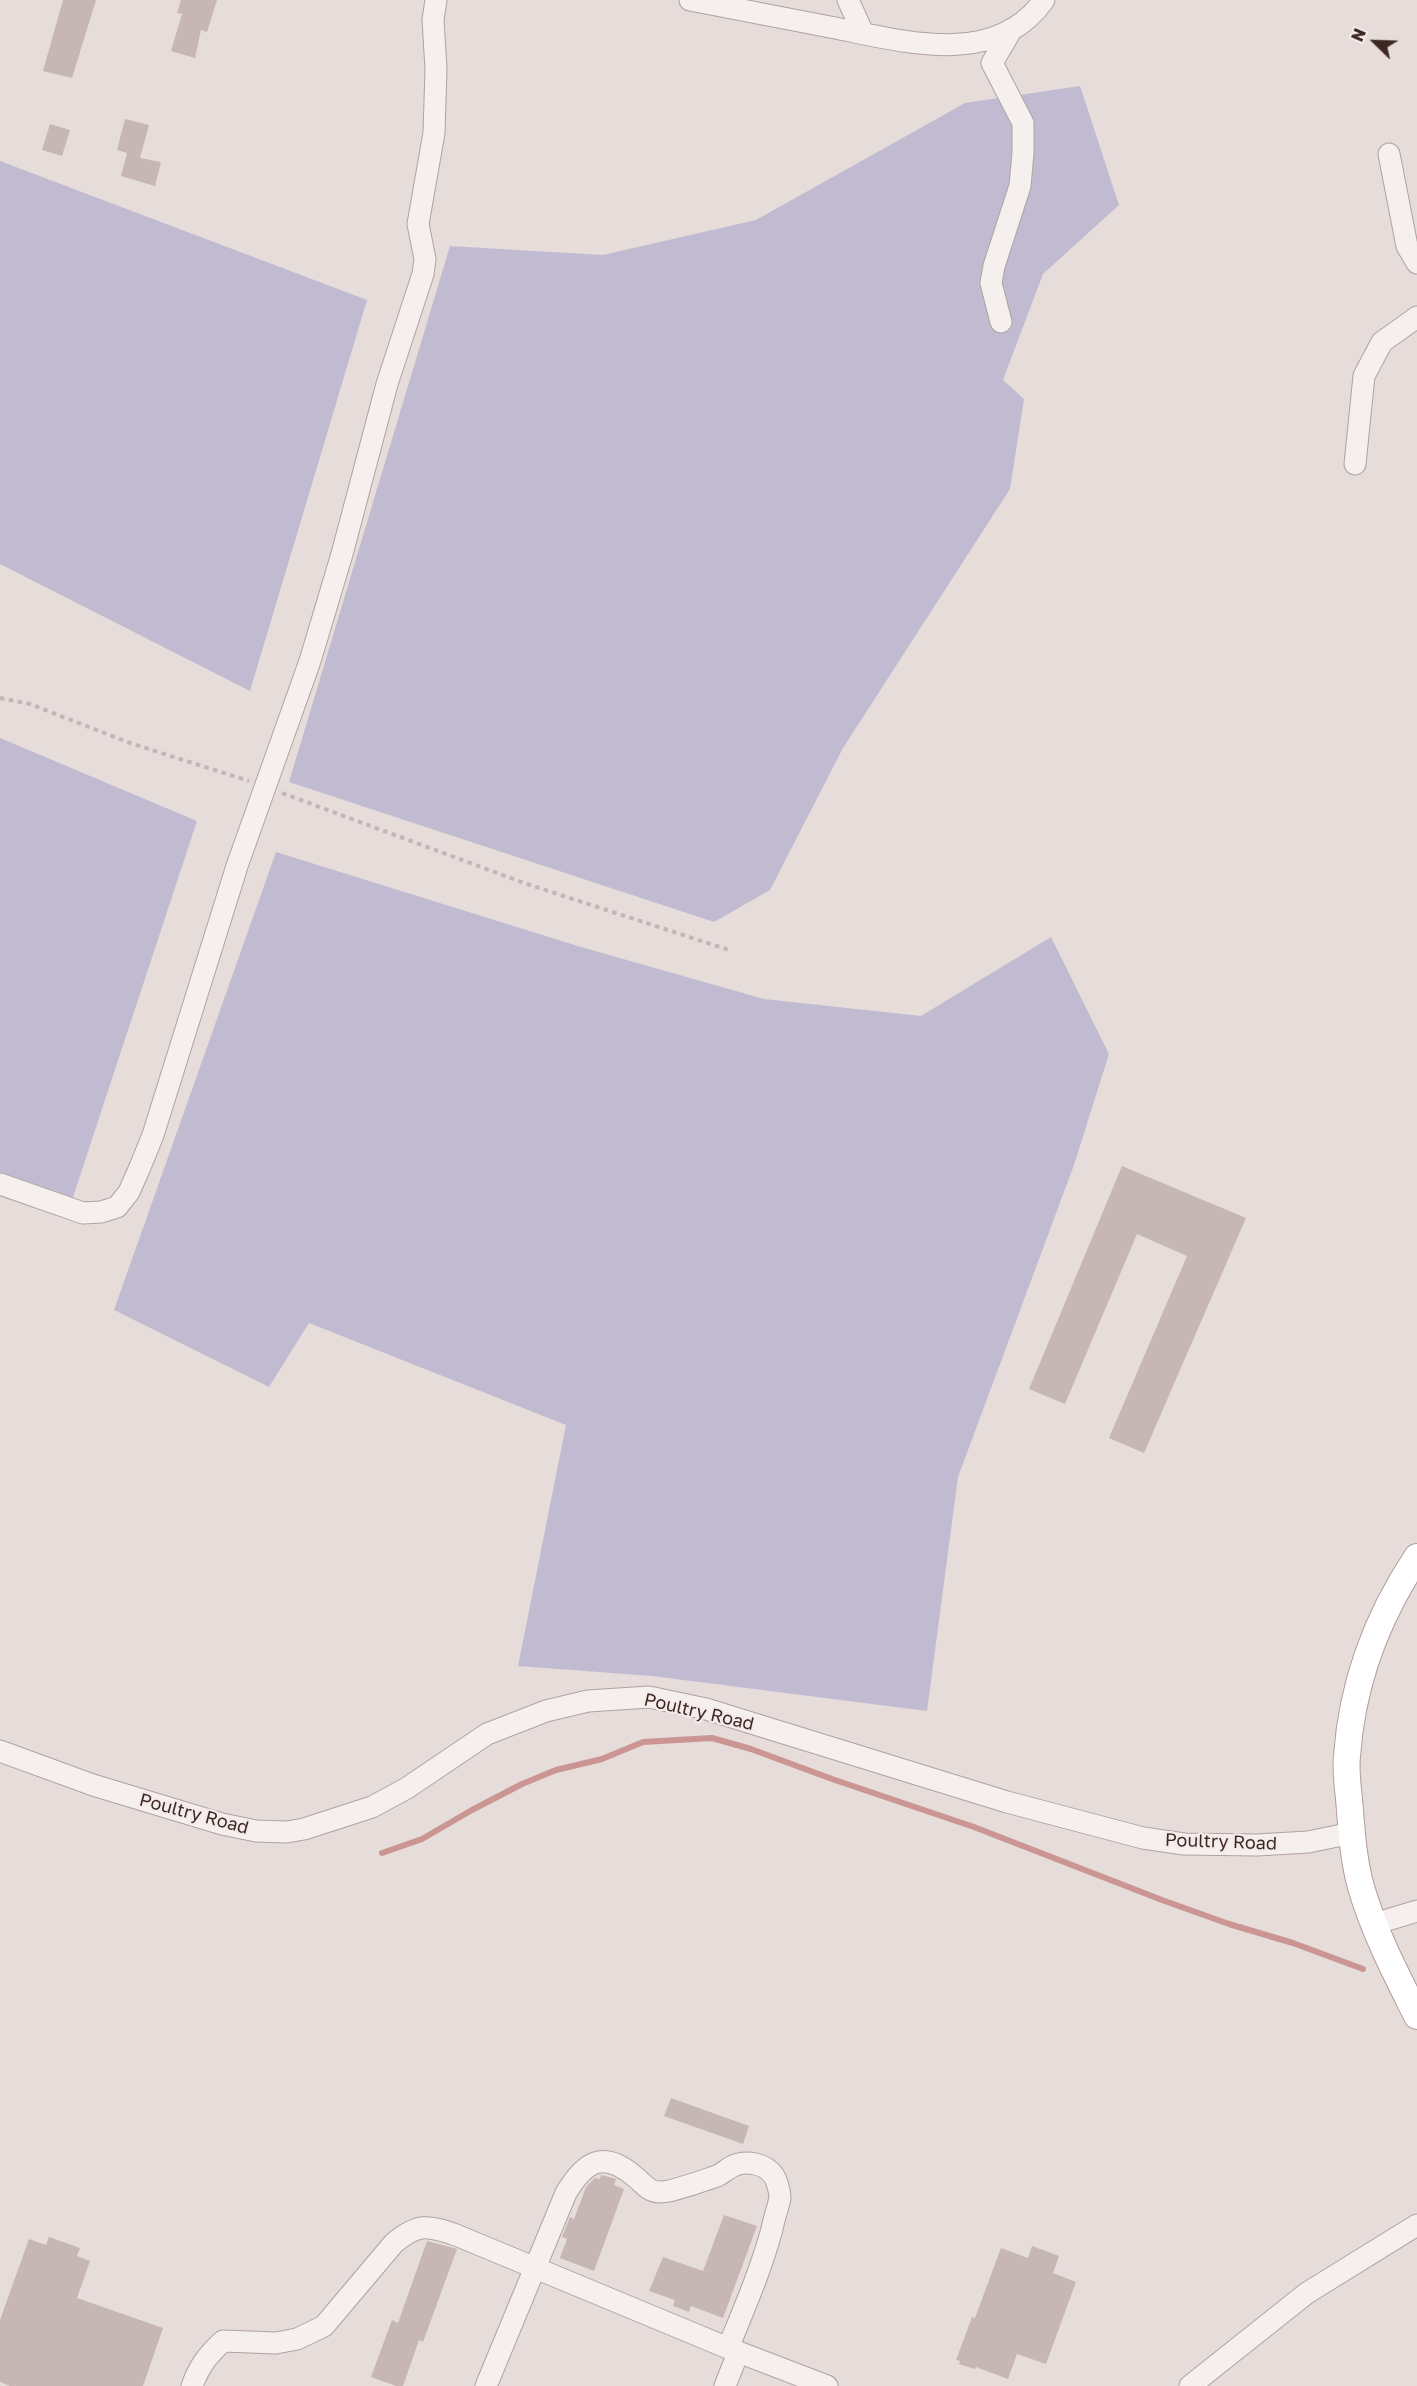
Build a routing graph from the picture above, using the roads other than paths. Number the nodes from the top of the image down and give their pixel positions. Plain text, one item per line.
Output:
1 (436, 0) edge
2 (690, 0) edge
3 (848, 0) edge
4 (1044, 0) edge
5 (1012, 29) junction
6 (863, 33) junction
7 (1389, 154) dead end
8 (1417, 263) edge
9 (1417, 317) edge
10 (1001, 322) dead end
11 (1355, 464) dead end
12 (0, 1184) edge
13 (1417, 1557) edge
14 (0, 1751) edge
15 (1352, 1833) junction
16 (1417, 1911) edge
17 (1374, 1924) junction
18 (1417, 2016) edge
19 (1417, 2225) edge
20 (536, 2268) junction
21 (733, 2351) junction
22 (192, 2386) edge
23 (486, 2386) edge
24 (726, 2386) edge
25 (827, 2386) edge
26 (1190, 2386) edge

1 - 12 street
2 - 6 street
3 - 6 street
4 - 5 street
5 - 6 street
5 - 10 street
7 - 8 street
9 - 11 street
13 - 15 main road
14 - 15 street, Poultry Road
15 - 17 main road
16 - 17 street
17 - 18 main road
19 - 26 street
20 - 21 street
20 - 21 street
20 - 22 street
20 - 23 street
21 - 24 street
21 - 25 street

